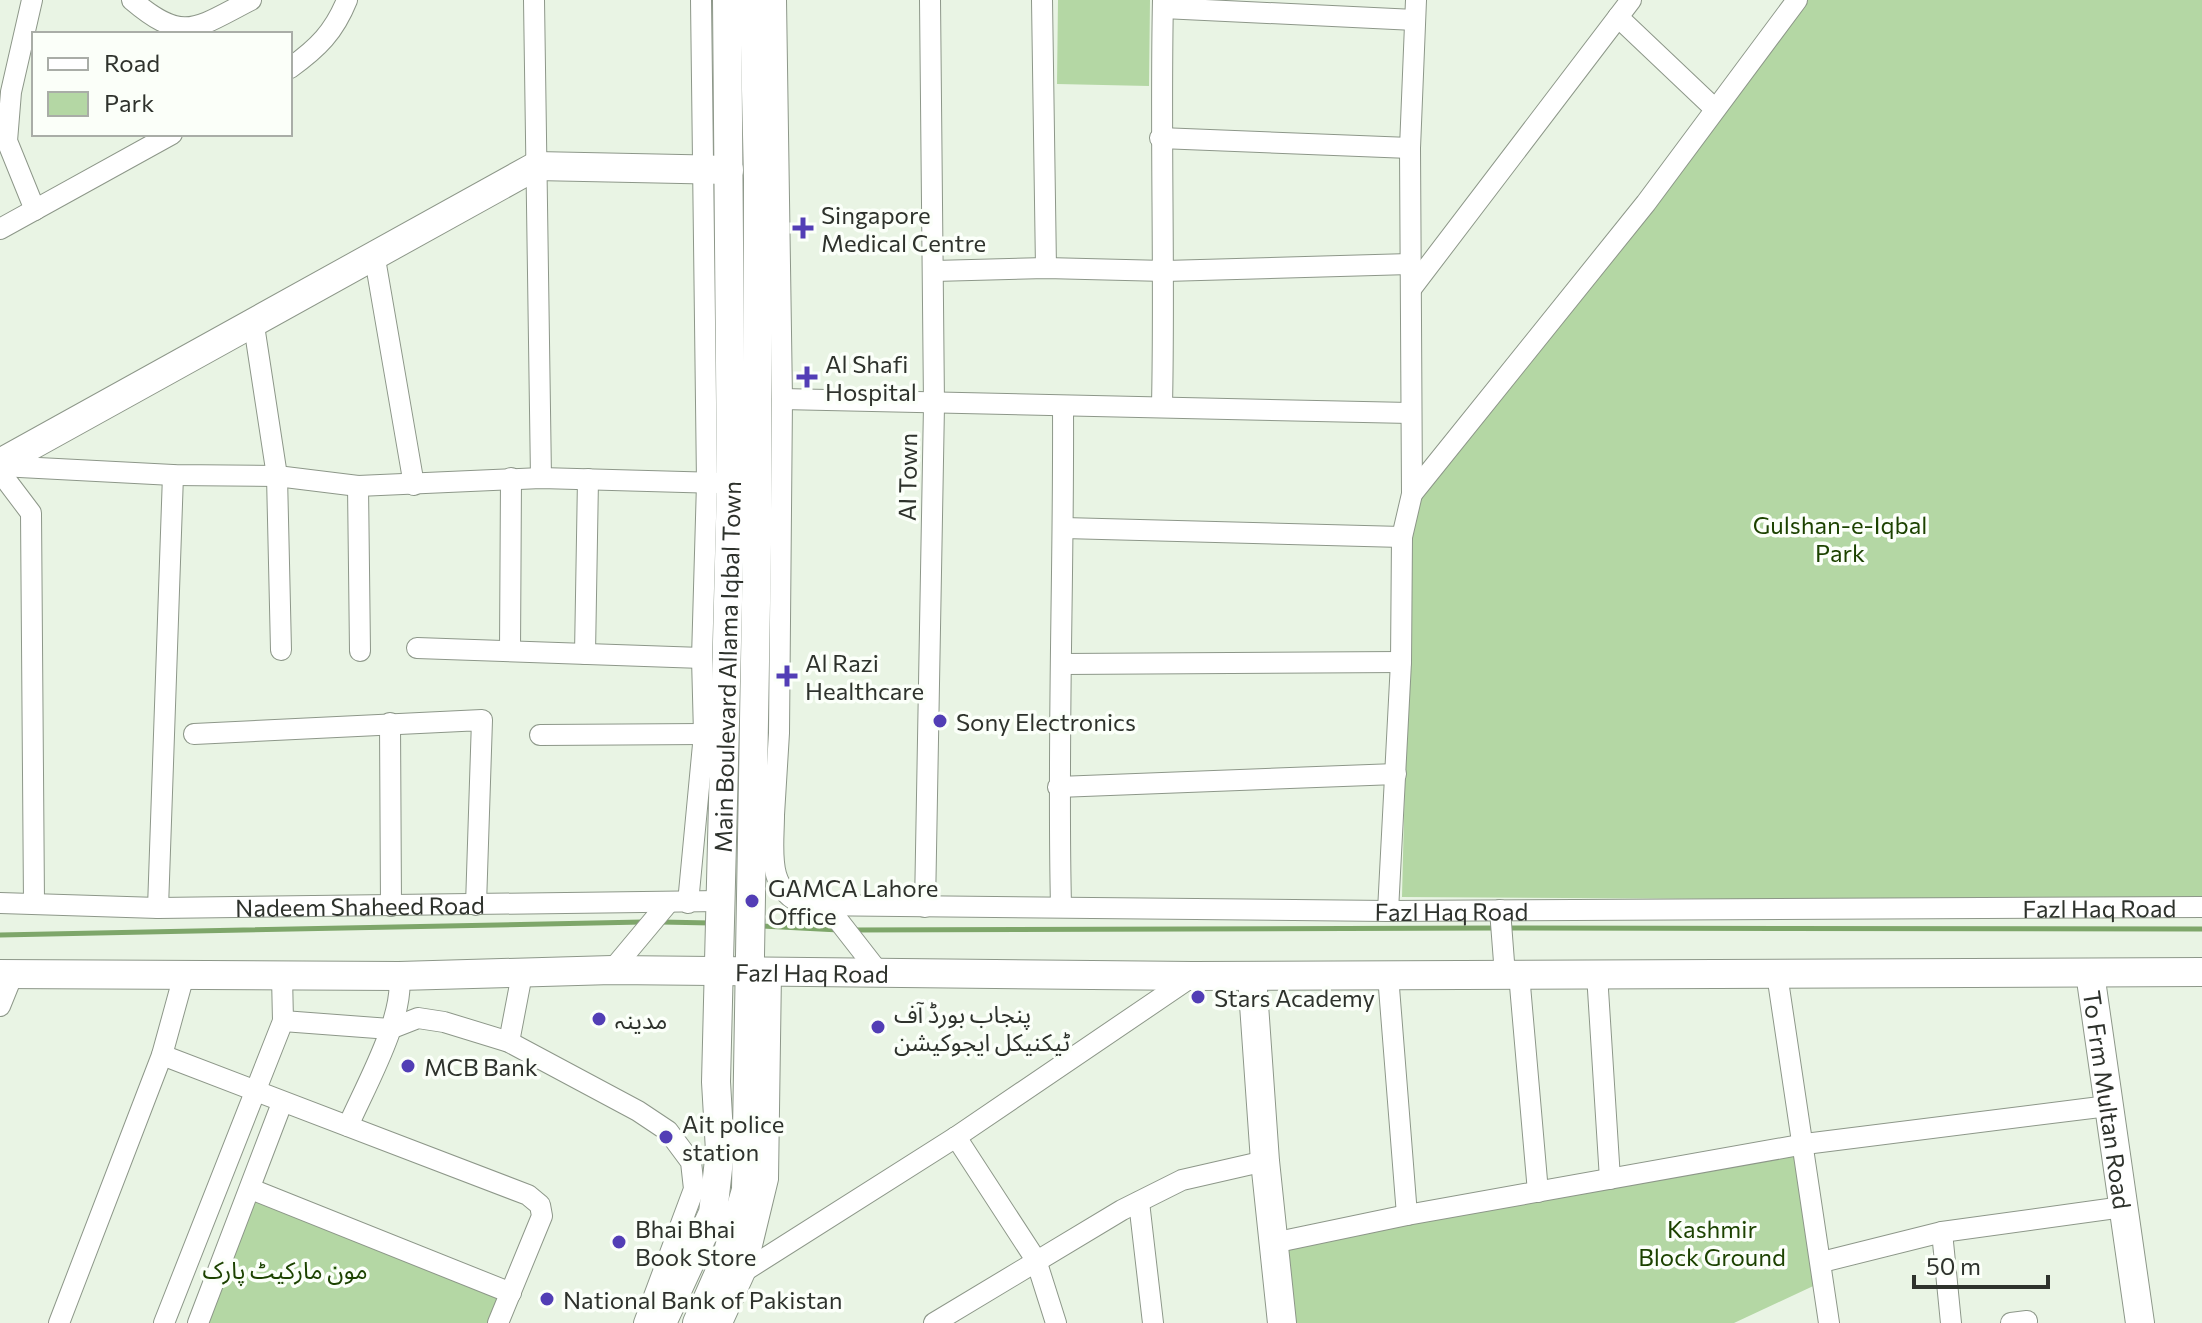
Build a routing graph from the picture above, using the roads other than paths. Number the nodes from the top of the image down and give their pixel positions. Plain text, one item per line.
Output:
1 (32, 0) edge
2 (132, 0) edge
3 (251, 0) edge
4 (347, 0) edge
5 (534, 0) edge
6 (701, 0) edge
7 (727, 0) edge
8 (754, 0) edge
9 (776, 0) edge
10 (930, 0) edge
11 (1042, 0) edge
12 (1631, 0) edge
13 (1797, 0) edge
14 (1163, 4) edge
15 (1415, 10) edge
16 (1618, 17) junction
17 (292, 67) edge
18 (1715, 109) junction
19 (168, 136) edge
20 (1160, 138) junction
21 (1410, 148) junction
22 (536, 166) junction
23 (716, 169) junction
24 (35, 210) junction
25 (0, 229) edge
26 (374, 253) junction
27 (1410, 264) junction
28 (1046, 268) junction
29 (934, 271) junction
30 (1165, 271) junction
31 (1411, 289) junction
32 (253, 319) junction
33 (782, 399) junction
34 (934, 405) junction
35 (1162, 405) junction
36 (1063, 406) junction
37 (1410, 413) junction
38 (0, 464) edge
39 (0, 472) edge
40 (173, 475) junction
41 (277, 476) junction
42 (511, 478) junction
43 (541, 478) junction
44 (588, 479) junction
45 (719, 483) junction
46 (414, 485) junction
47 (358, 486) junction
48 (1412, 494) junction
49 (1064, 528) junction
50 (1402, 537) junction
51 (417, 648) dead end
52 (281, 650) dead end
53 (360, 651) dead end
54 (510, 651) junction
55 (585, 654) junction
56 (702, 658) junction
57 (1401, 662) junction
58 (1063, 664) junction
59 (390, 723) junction
60 (194, 734) dead end
61 (704, 734) junction
62 (540, 735) dead end
63 (1396, 774) junction
64 (1058, 787) junction
65 (763, 815) junction
66 (0, 903) edge
67 (34, 903) junction
68 (476, 905) junction
69 (673, 905) junction
70 (391, 906) junction
71 (1061, 906) junction
72 (720, 907) junction
73 (925, 907) junction
74 (2202, 907) edge
75 (158, 908) junction
76 (1388, 911) junction
77 (833, 914) junction
78 (1500, 915) junction
79 (719, 960) junction
80 (758, 967) junction
81 (612, 970) junction
82 (2202, 972) edge
83 (2090, 973) junction
84 (6, 974) edge
85 (522, 974) junction
86 (880, 974) junction
87 (1597, 974) junction
88 (1777, 974) junction
89 (184, 975) junction
90 (1388, 975) junction
91 (1512, 975) junction
92 (282, 976) junction
93 (399, 976) junction
94 (1193, 976) junction
95 (1252, 976) junction
96 (0, 1006) edge
97 (283, 1021) junction
98 (390, 1029) junction
99 (509, 1042) junction
100 (162, 1055) junction
101 (257, 1093) junction
102 (282, 1103) junction
103 (2108, 1106) junction
104 (348, 1126) junction
105 (956, 1137) junction
106 (1805, 1144) junction
107 (720, 1151) junction
108 (1265, 1161) junction
109 (691, 1162) junction
110 (1610, 1179) junction
111 (251, 1189) junction
112 (1538, 1192) junction
113 (1139, 1202) junction
114 (2123, 1207) junction
115 (1407, 1215) junction
116 (1942, 1232) junction
117 (1273, 1243) junction
118 (1036, 1260) junction
119 (1822, 1262) junction
120 (746, 1270) junction
121 (511, 1293) junction
122 (710, 1293) junction
123 (943, 1320) edge
124 (59, 1323) edge
125 (164, 1323) edge
126 (198, 1323) edge
127 (498, 1323) edge
128 (644, 1323) edge
129 (662, 1323) edge
130 (697, 1323) edge
131 (722, 1323) edge
132 (1056, 1323) edge
133 (1153, 1323) edge
134 (1282, 1323) edge
135 (1829, 1323) edge
136 (1951, 1323) edge
137 (2140, 1323) edge

1 - 24 street
2 - 3 street
4 - 17 street
5 - 22 street
6 - 23 street
7 - 23 main road, Main Boulevard Allama Iqbal Town
8 - 65 main road, Main Boulevard Allama Iqbal Town
9 - 33 street, Fazl Haq Road
10 - 29 street, AI Town
11 - 28 street
12 - 16 street
13 - 18 street
14 - 15 street
14 - 20 street
15 - 21 street
16 - 18 street
16 - 31 street
18 - 48 street
19 - 24 street
20 - 21 street
20 - 30 street
21 - 27 street
22 - 23 main road
22 - 26 main road
22 - 43 street
23 - 45 main road, Main Boulevard Allama Iqbal Town
24 - 25 street
26 - 32 main road
26 - 46 street
27 - 30 street
27 - 31 street
28 - 29 street
28 - 30 street
29 - 34 street, AI Town
30 - 35 street
31 - 37 street
32 - 38 main road
32 - 41 street
33 - 34 street
33 - 65 street, Fazl Haq Road
34 - 36 street
34 - 73 street, AI Town
35 - 36 street
35 - 37 street
36 - 49 street
37 - 48 street
38 - 40 street
39 - 67 street
40 - 41 street
40 - 75 street
41 - 47 street
41 - 52 street
42 - 43 street
42 - 46 street
42 - 54 street
43 - 44 street
44 - 45 street
44 - 55 street
45 - 56 street
45 - 72 main road, Main Boulevard Allama Iqbal Town
46 - 47 street
47 - 53 street
48 - 50 street
49 - 50 street
49 - 58 street
50 - 57 street
51 - 54 street
54 - 55 street
55 - 56 street
56 - 61 street
57 - 58 street
57 - 63 street
58 - 64 street
59 - 60 street
59 - 68 street
59 - 70 street
61 - 62 street
61 - 69 street
63 - 64 street
63 - 76 street
64 - 71 street
65 - 77 street, Fazl Haq Road
65 - 80 main road, Main Boulevard Allama Iqbal Town
66 - 67 street, Nadeem Shaheed Road
67 - 75 street, Nadeem Shaheed Road
68 - 69 street, Nadeem Shaheed Road
68 - 70 street, Nadeem Shaheed Road
69 - 72 street, Nadeem Shaheed Road
69 - 81 street
70 - 75 street, Nadeem Shaheed Road
71 - 73 street, Fazl Haq Road
71 - 76 street, Fazl Haq Road
72 - 79 main road, Main Boulevard Allama Iqbal Town
73 - 77 street, Fazl Haq Road
74 - 78 street, Fazl Haq Road
76 - 78 street, Fazl Haq Road
77 - 86 street
78 - 91 street
79 - 80 main road, Fazl Haq Road
79 - 81 main road
79 - 107 main road, Main Boulevard Allama Iqbal Town
80 - 86 main road, Fazl Haq Road
80 - 120 street
80 - 122 main road, Main Boulevard Allama Iqbal Town
81 - 85 main road
82 - 83 main road, Fazl Haq Road
83 - 88 main road, Fazl Haq Road
83 - 103 main road, To Frm Multan Road
84 - 89 main road
84 - 96 street
85 - 93 main road
85 - 99 street
86 - 94 main road, Fazl Haq Road
87 - 88 main road, Fazl Haq Road
87 - 91 main road, Fazl Haq Road
87 - 110 street
88 - 106 street
89 - 92 main road
89 - 100 street
90 - 91 main road, Fazl Haq Road
90 - 95 main road, Fazl Haq Road
90 - 115 street
91 - 112 street
92 - 93 main road
92 - 97 street
93 - 98 street
94 - 95 main road, Fazl Haq Road
94 - 105 street
95 - 108 main road
97 - 98 street
97 - 101 street
98 - 99 street
98 - 104 street
99 - 109 street
100 - 101 street
100 - 124 street
101 - 102 street
101 - 125 street
102 - 104 street
102 - 111 street
103 - 106 street
103 - 114 main road, To Frm Multan Road
104 - 121 street
105 - 118 street
105 - 120 street
106 - 110 street
106 - 119 street
107 - 109 street
107 - 129 main road, Main Boulevard Allama Iqbal Town
108 - 113 street
108 - 117 main road
109 - 128 street
110 - 112 street
111 - 121 street
111 - 126 street
112 - 115 street
113 - 118 street
113 - 133 street
114 - 116 street
114 - 137 main road, To Frm Multan Road
115 - 117 street
116 - 119 street
116 - 136 street
117 - 134 main road
118 - 123 street
118 - 132 street
119 - 135 street
120 - 122 street
120 - 131 street
121 - 127 street
122 - 130 main road, Main Boulevard Allama Iqbal Town

